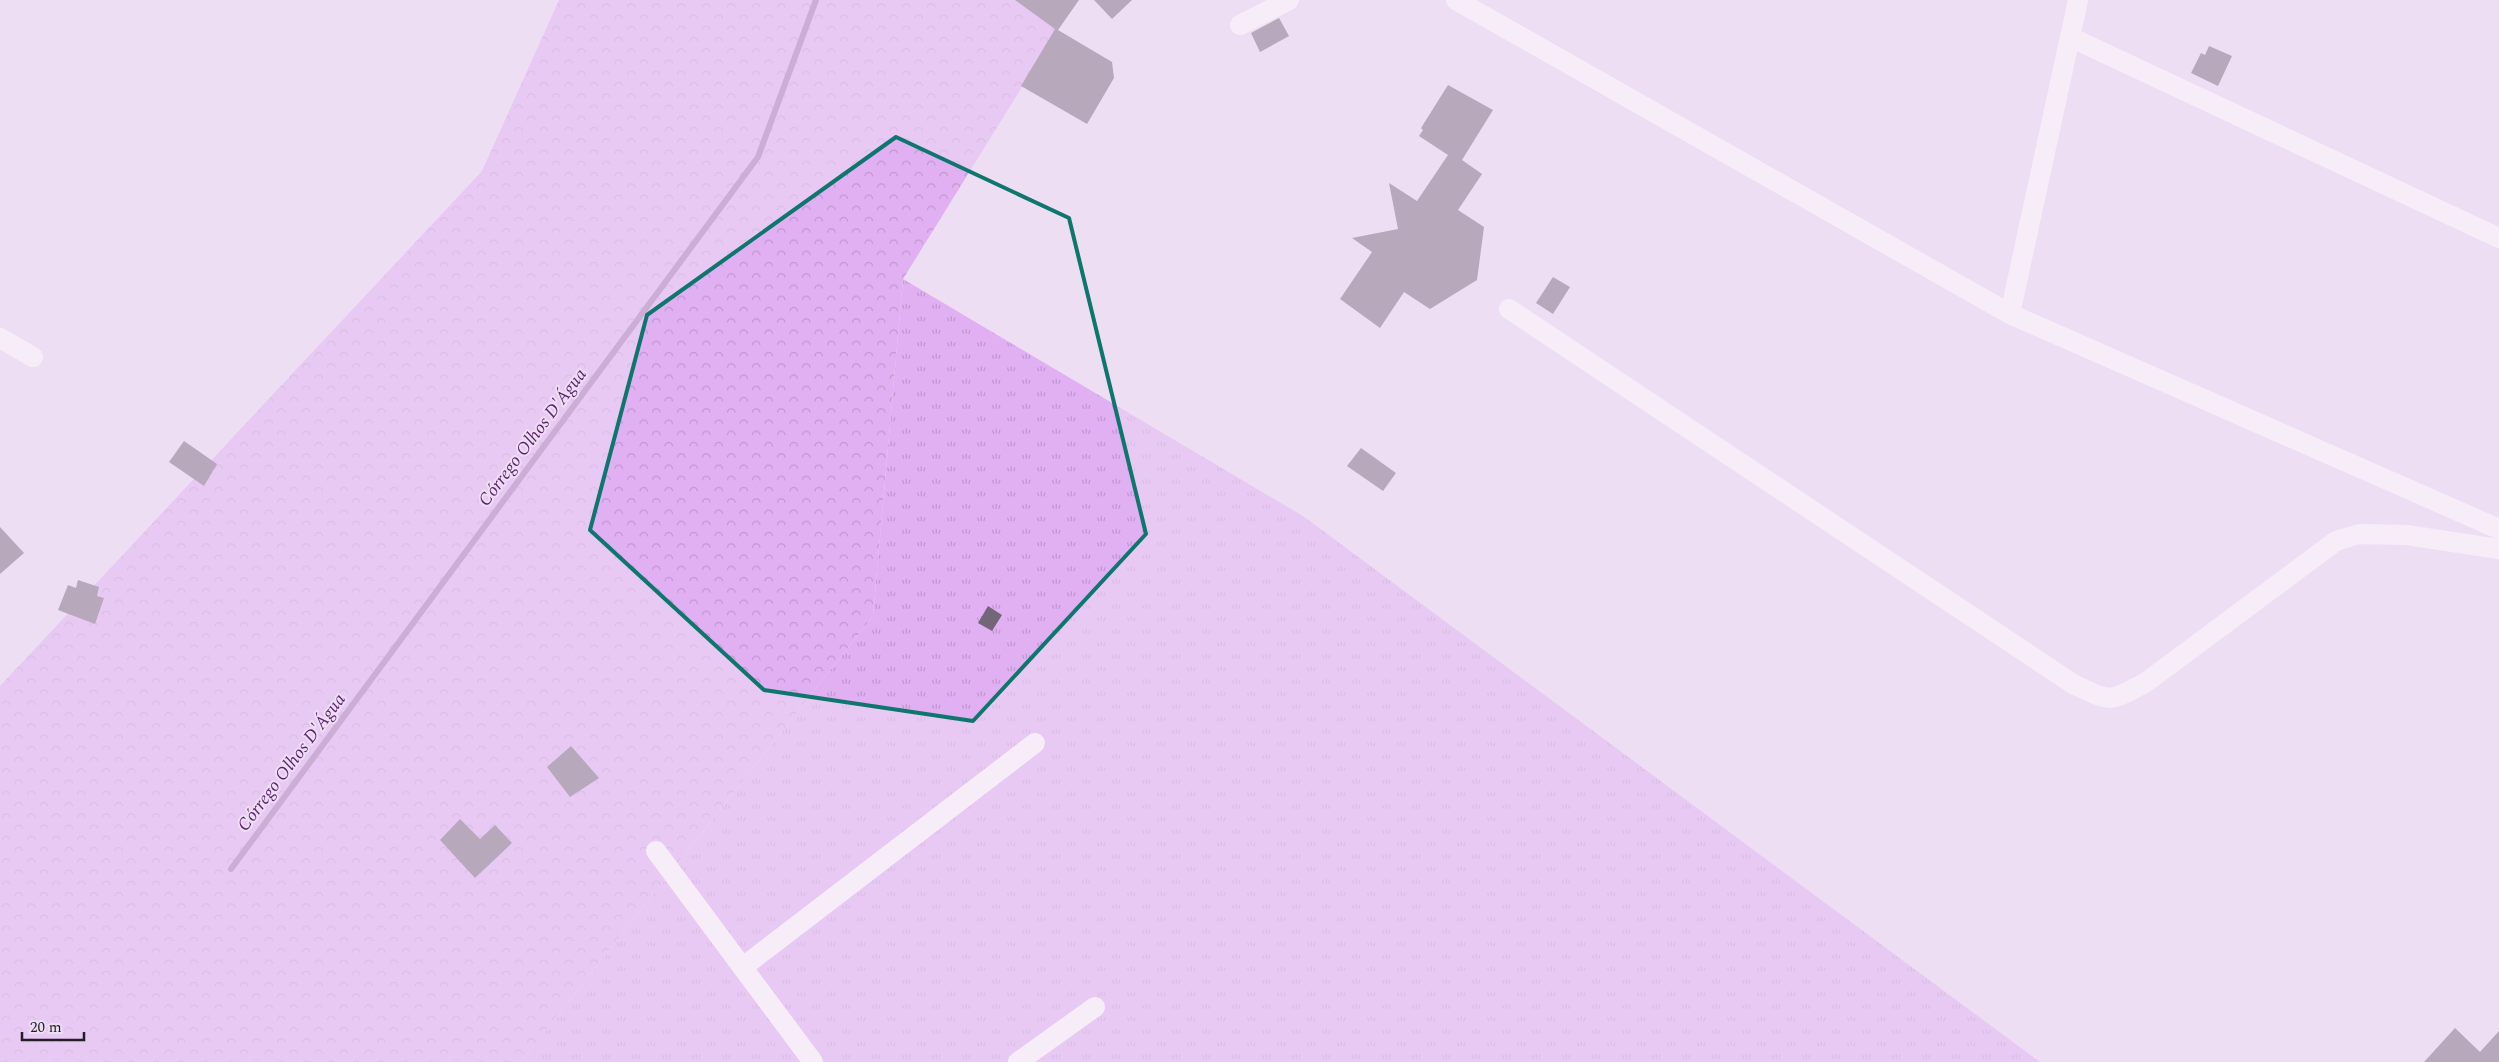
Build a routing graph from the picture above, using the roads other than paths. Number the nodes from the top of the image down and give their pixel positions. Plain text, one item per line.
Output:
1 (1289, 0) edge
2 (1456, 0) edge
3 (2074, 2) edge
4 (1240, 25) dead end
5 (2070, 37) junction
6 (2499, 238) edge
7 (1509, 309) dead end
8 (2010, 314) junction
9 (0, 338) edge
10 (33, 357) dead end
11 (2499, 529) edge
12 (2499, 549) edge
13 (1035, 743) dead end
14 (656, 851) dead end
15 (743, 967) junction
16 (1095, 1007) dead end
17 (814, 1062) edge
18 (1018, 1062) edge

1 - 4 street
2 - 8 street
3 - 5 street
5 - 6 street
5 - 8 street
7 - 12 street
8 - 11 street
9 - 10 street
13 - 15 street
14 - 15 street
15 - 17 street
16 - 18 street

